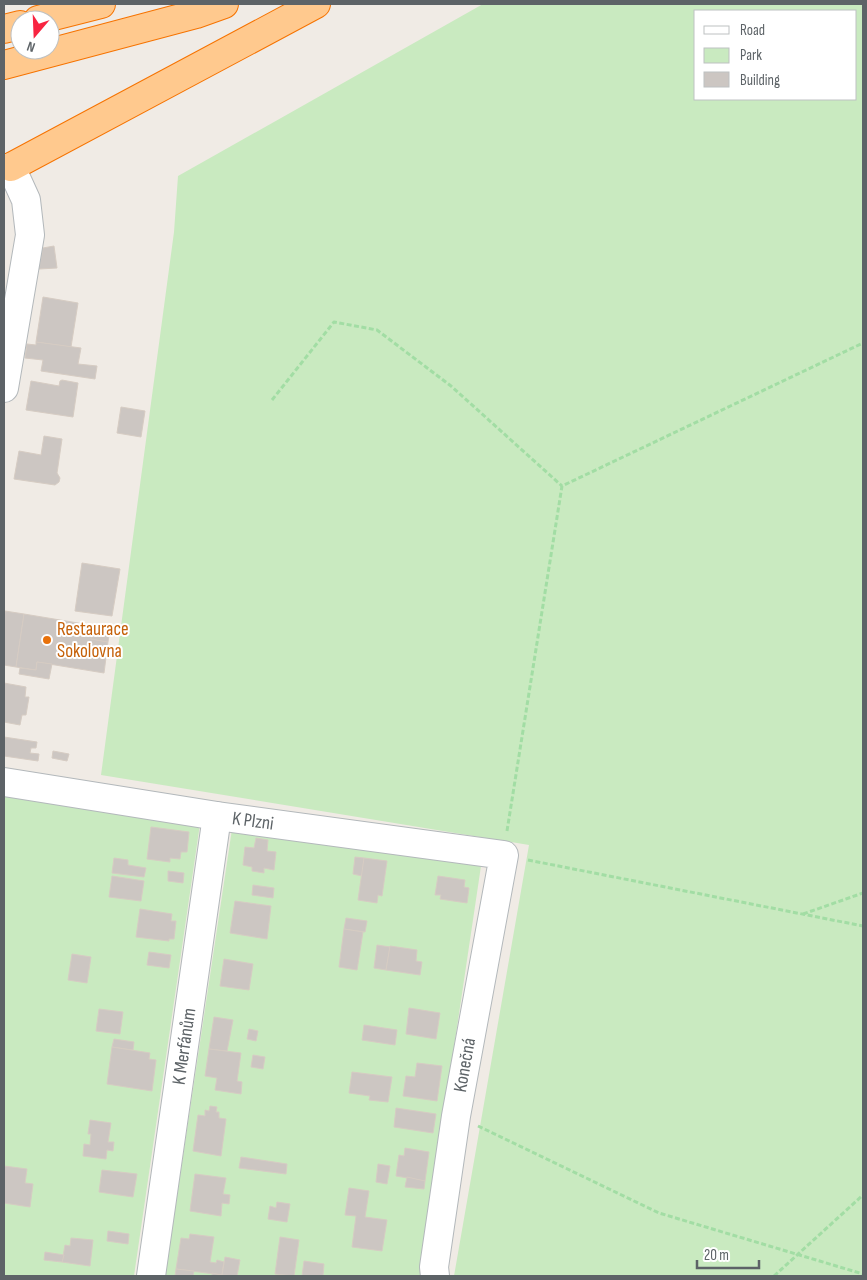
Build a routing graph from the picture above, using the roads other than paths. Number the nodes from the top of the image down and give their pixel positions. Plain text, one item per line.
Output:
1 (102, 4) edge
2 (224, 4) edge
3 (316, 4) edge
4 (60, 14) edge
5 (4, 65) edge
6 (8, 169) edge
7 (4, 388) edge
8 (4, 782) edge
9 (217, 816) junction
10 (504, 855) joint
11 (150, 1276) edge
12 (435, 1276) edge

1 - 4 highway
2 - 5 highway
3 - 6 highway
6 - 7 street
8 - 9 street, K Plzni
9 - 10 street, K Plzni
9 - 11 street, K Merfánům
10 - 12 street, Konečná

